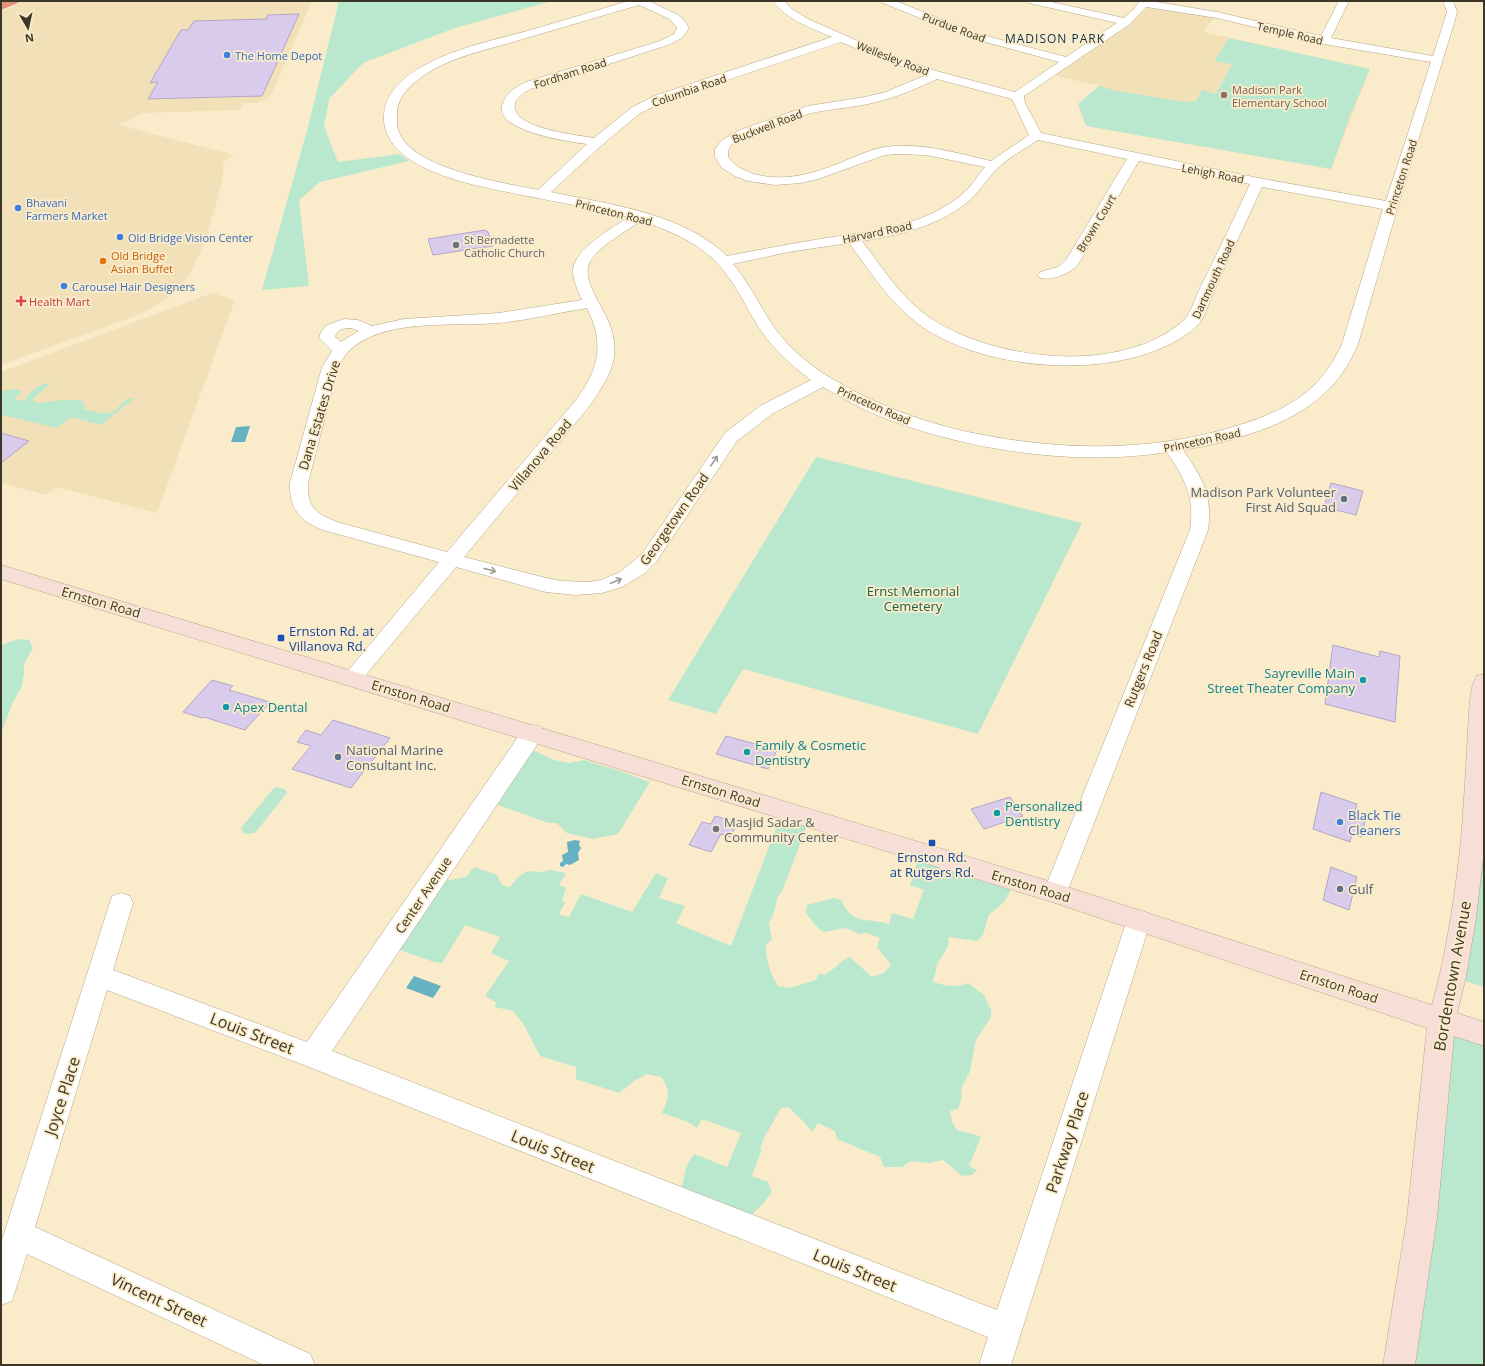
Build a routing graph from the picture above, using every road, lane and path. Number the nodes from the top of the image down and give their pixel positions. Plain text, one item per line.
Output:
1 (6, 1) edge
2 (14, 1) edge
3 (640, 1) edge
4 (778, 1) edge
5 (887, 1) edge
6 (1033, 1) edge
7 (1344, 1) edge
8 (1448, 1) edge
9 (1144, 2) edge
10 (1, 6) edge
11 (1126, 22) junction
12 (842, 38) junction
13 (1324, 41) junction
14 (1437, 60) junction
15 (1068, 61) junction
16 (936, 75) junction
17 (1018, 97) junction
18 (1036, 136) junction
19 (597, 142) junction
20 (1135, 157) junction
21 (993, 165) junction
22 (1258, 182) junction
23 (540, 195) junction
24 (1391, 206) junction
25 (638, 217) junction
26 (853, 238) junction
27 (724, 261) junction
28 (1045, 275) dead end
29 (592, 302) junction
30 (823, 380) junction
31 (1172, 447) junction
32 (452, 560) junction
33 (1, 572) edge
34 (352, 678) junction
35 (1484, 682) edge
36 (533, 733) junction
37 (1055, 893) junction
38 (122, 903) dead end
39 (1139, 920) junction
40 (100, 976) junction
41 (1442, 1019) junction
42 (1484, 1034) edge
43 (313, 1056) junction
44 (18, 1234) junction
45 (1, 1290) edge
46 (1006, 1329) junction
47 (299, 1365) edge
48 (995, 1365) edge
49 (1399, 1365) edge

1 - 10 highway
2 - 10 highway
3 - 19 street, Fordham Road
3 - 23 street, Princeton Road
4 - 12 street, Wellesley Road
5 - 15 street, Purdue Road
6 - 11 street
7 - 13 street
8 - 14 street, Princeton Road
9 - 11 street
9 - 13 street, Temple Road
11 - 15 street
12 - 16 street, Wellesley Road
12 - 19 street, Columbia Road
13 - 14 street, Temple Road
14 - 24 street, Princeton Road
15 - 17 street
16 - 17 street, Wellesley Road
16 - 21 street, Buckwell Road
17 - 18 street
18 - 20 street, Lehigh Road
18 - 21 street, Harvard Road
19 - 23 street, Columbia Road
20 - 22 street, Lehigh Road
20 - 28 street, Brown Court
21 - 26 street, Harvard Road
22 - 24 street, Lehigh Road
22 - 26 street, Dartmouth Road
23 - 25 street, Princeton Road
24 - 31 street, Princeton Road
25 - 27 street, Princeton Road
25 - 29 street, Villanova Road
26 - 27 street, Harvard Road
27 - 30 street, Princeton Road
29 - 32 street, Villanova Road
29 - 32 street, Dana Estates Drive
30 - 31 street, Princeton Road
32 -> 30 street, Georgetown Road
31 - 37 street, Rutgers Road
32 - 34 street, Villanova Road
33 - 34 street, Ernston Road
34 - 36 street, Ernston Road
35 - 41 street, Bordentown Avenue
36 - 37 street, Ernston Road
36 - 43 street, Center Avenue
37 - 39 street, Ernston Road
38 - 40 street, Joyce Place
39 - 41 street, Ernston Road
39 - 46 street, Parkway Place
40 - 43 street, Louis Street
40 - 44 street, Joyce Place
41 - 42 street, Ernston Road
41 - 49 street, Bordentown Avenue
43 - 46 street, Louis Street
44 - 45 street, Joyce Place
44 - 47 street, Vincent Street
46 - 48 street, Parkway Place

